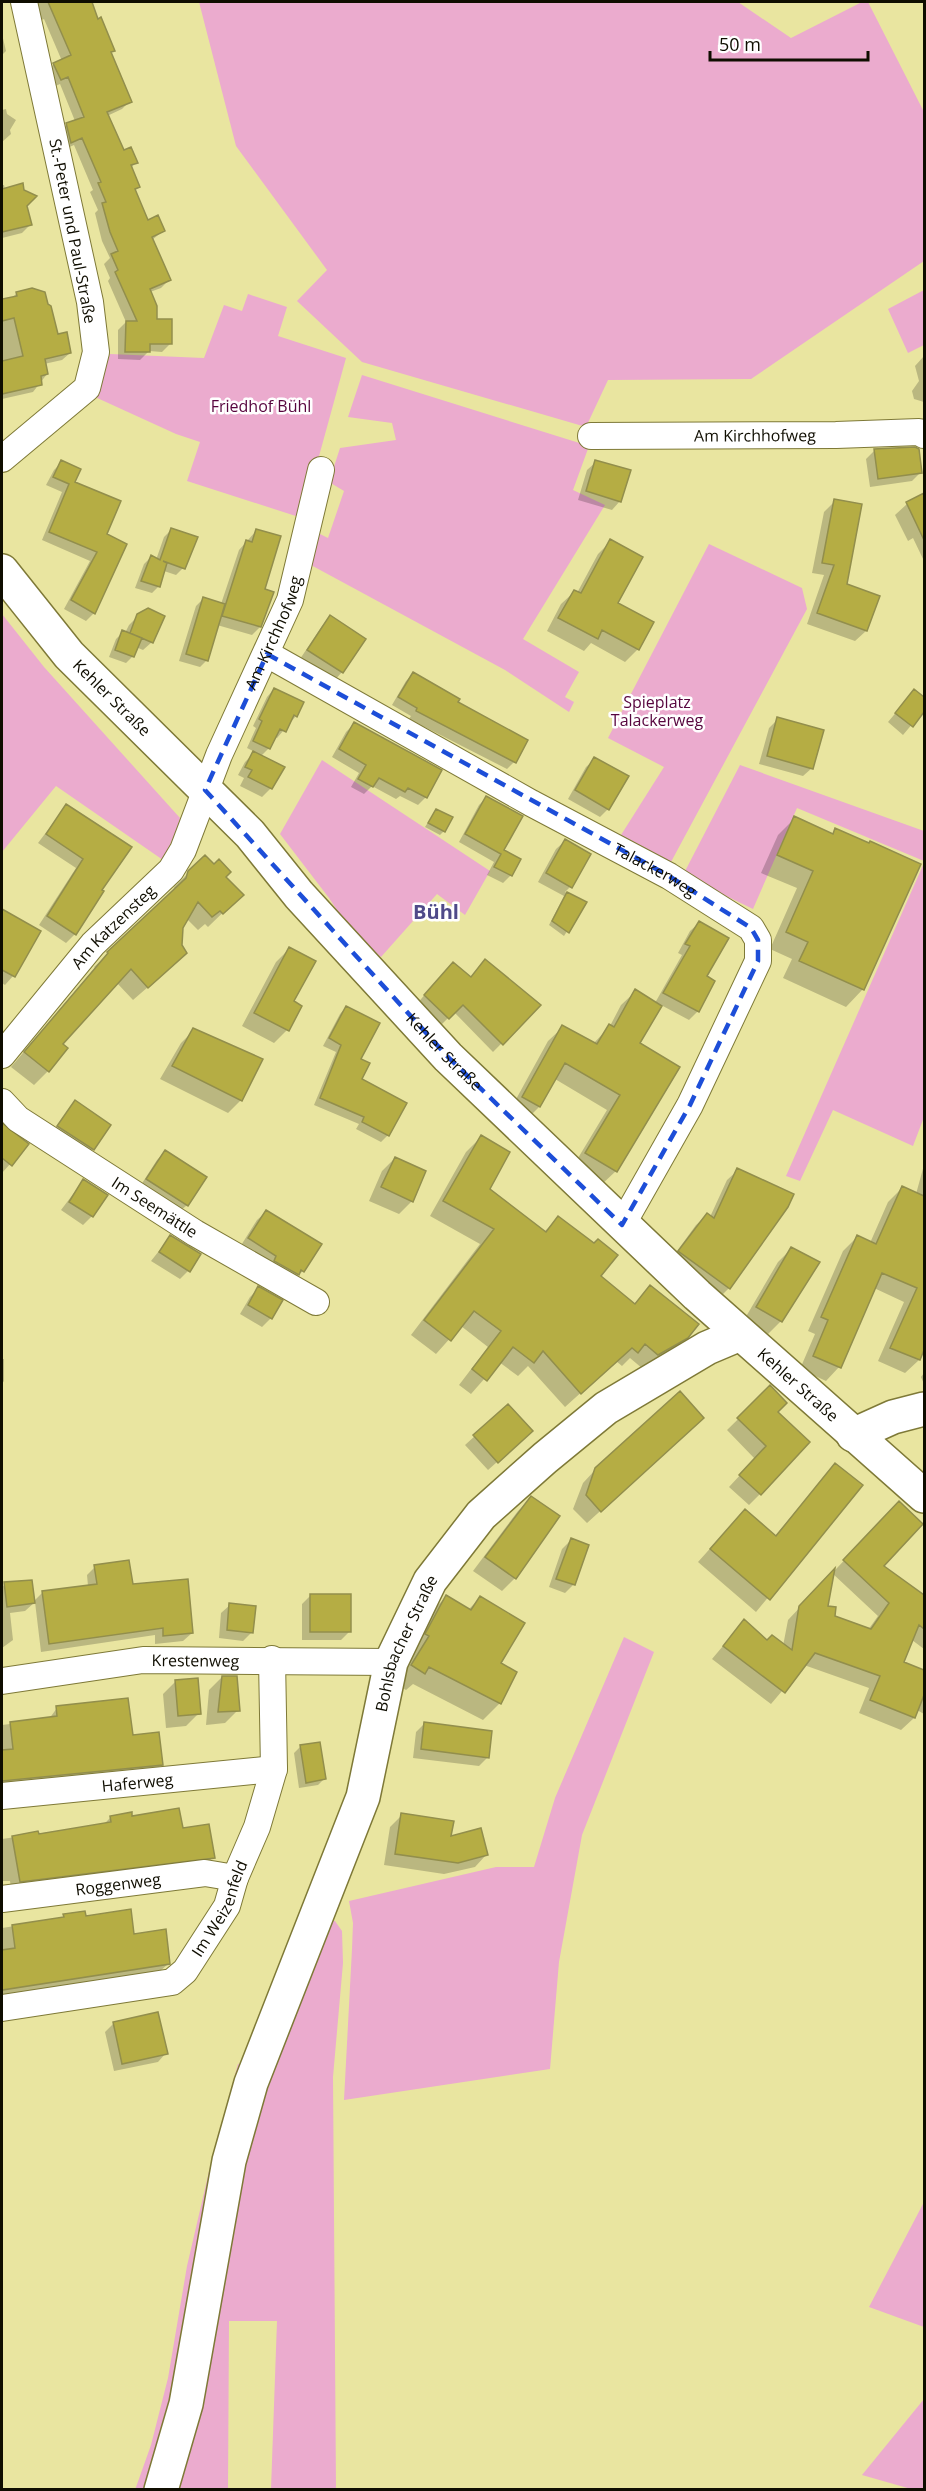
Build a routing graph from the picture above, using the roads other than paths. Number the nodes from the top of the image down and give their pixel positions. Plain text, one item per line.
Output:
1 (24, 2) edge
2 (922, 434) edge
3 (591, 436) dead end
4 (2, 459) edge
5 (321, 470) dead end
6 (2, 571) edge
7 (267, 654) junction
8 (205, 790) junction
9 (2, 1055) edge
10 (2, 1101) edge
11 (622, 1225) junction
12 (316, 1302) dead end
13 (741, 1334) junction
14 (924, 1409) edge
15 (853, 1435) junction
16 (924, 1496) edge
17 (272, 1659) junction
18 (391, 1662) junction
19 (2, 1681) edge
20 (274, 1769) junction
21 (2, 1796) edge
22 (235, 1878) junction
23 (2, 1899) edge
24 (2, 2008) edge
25 (161, 2490) edge

1 - 4 street, St.-Peter und Paul-Straße
2 - 3 street, Am Kirchhofweg
5 - 7 street, Am Kirchhofweg
6 - 8 street, Kehler Straße
7 - 8 street, Am Kirchhofweg
7 - 11 street, Talackerweg
8 - 9 street, Am Katzensteg
8 - 11 street, Kehler Straße
10 - 12 street, Im Seemättle
11 - 13 street, Kehler Straße
13 - 15 street, Kehler Straße
13 - 18 street, Bohlsbacher Straße
14 - 15 street
15 - 16 street, Kehler Straße
17 - 18 street, Krestenweg
17 - 19 street, Krestenweg
17 - 20 street, Im Weizenfeld
18 - 25 street, Bohlsbacher Straße
20 - 21 street, Haferweg
20 - 22 street, Im Weizenfeld
22 - 23 street, Roggenweg
22 - 24 street, Im Weizenfeld

